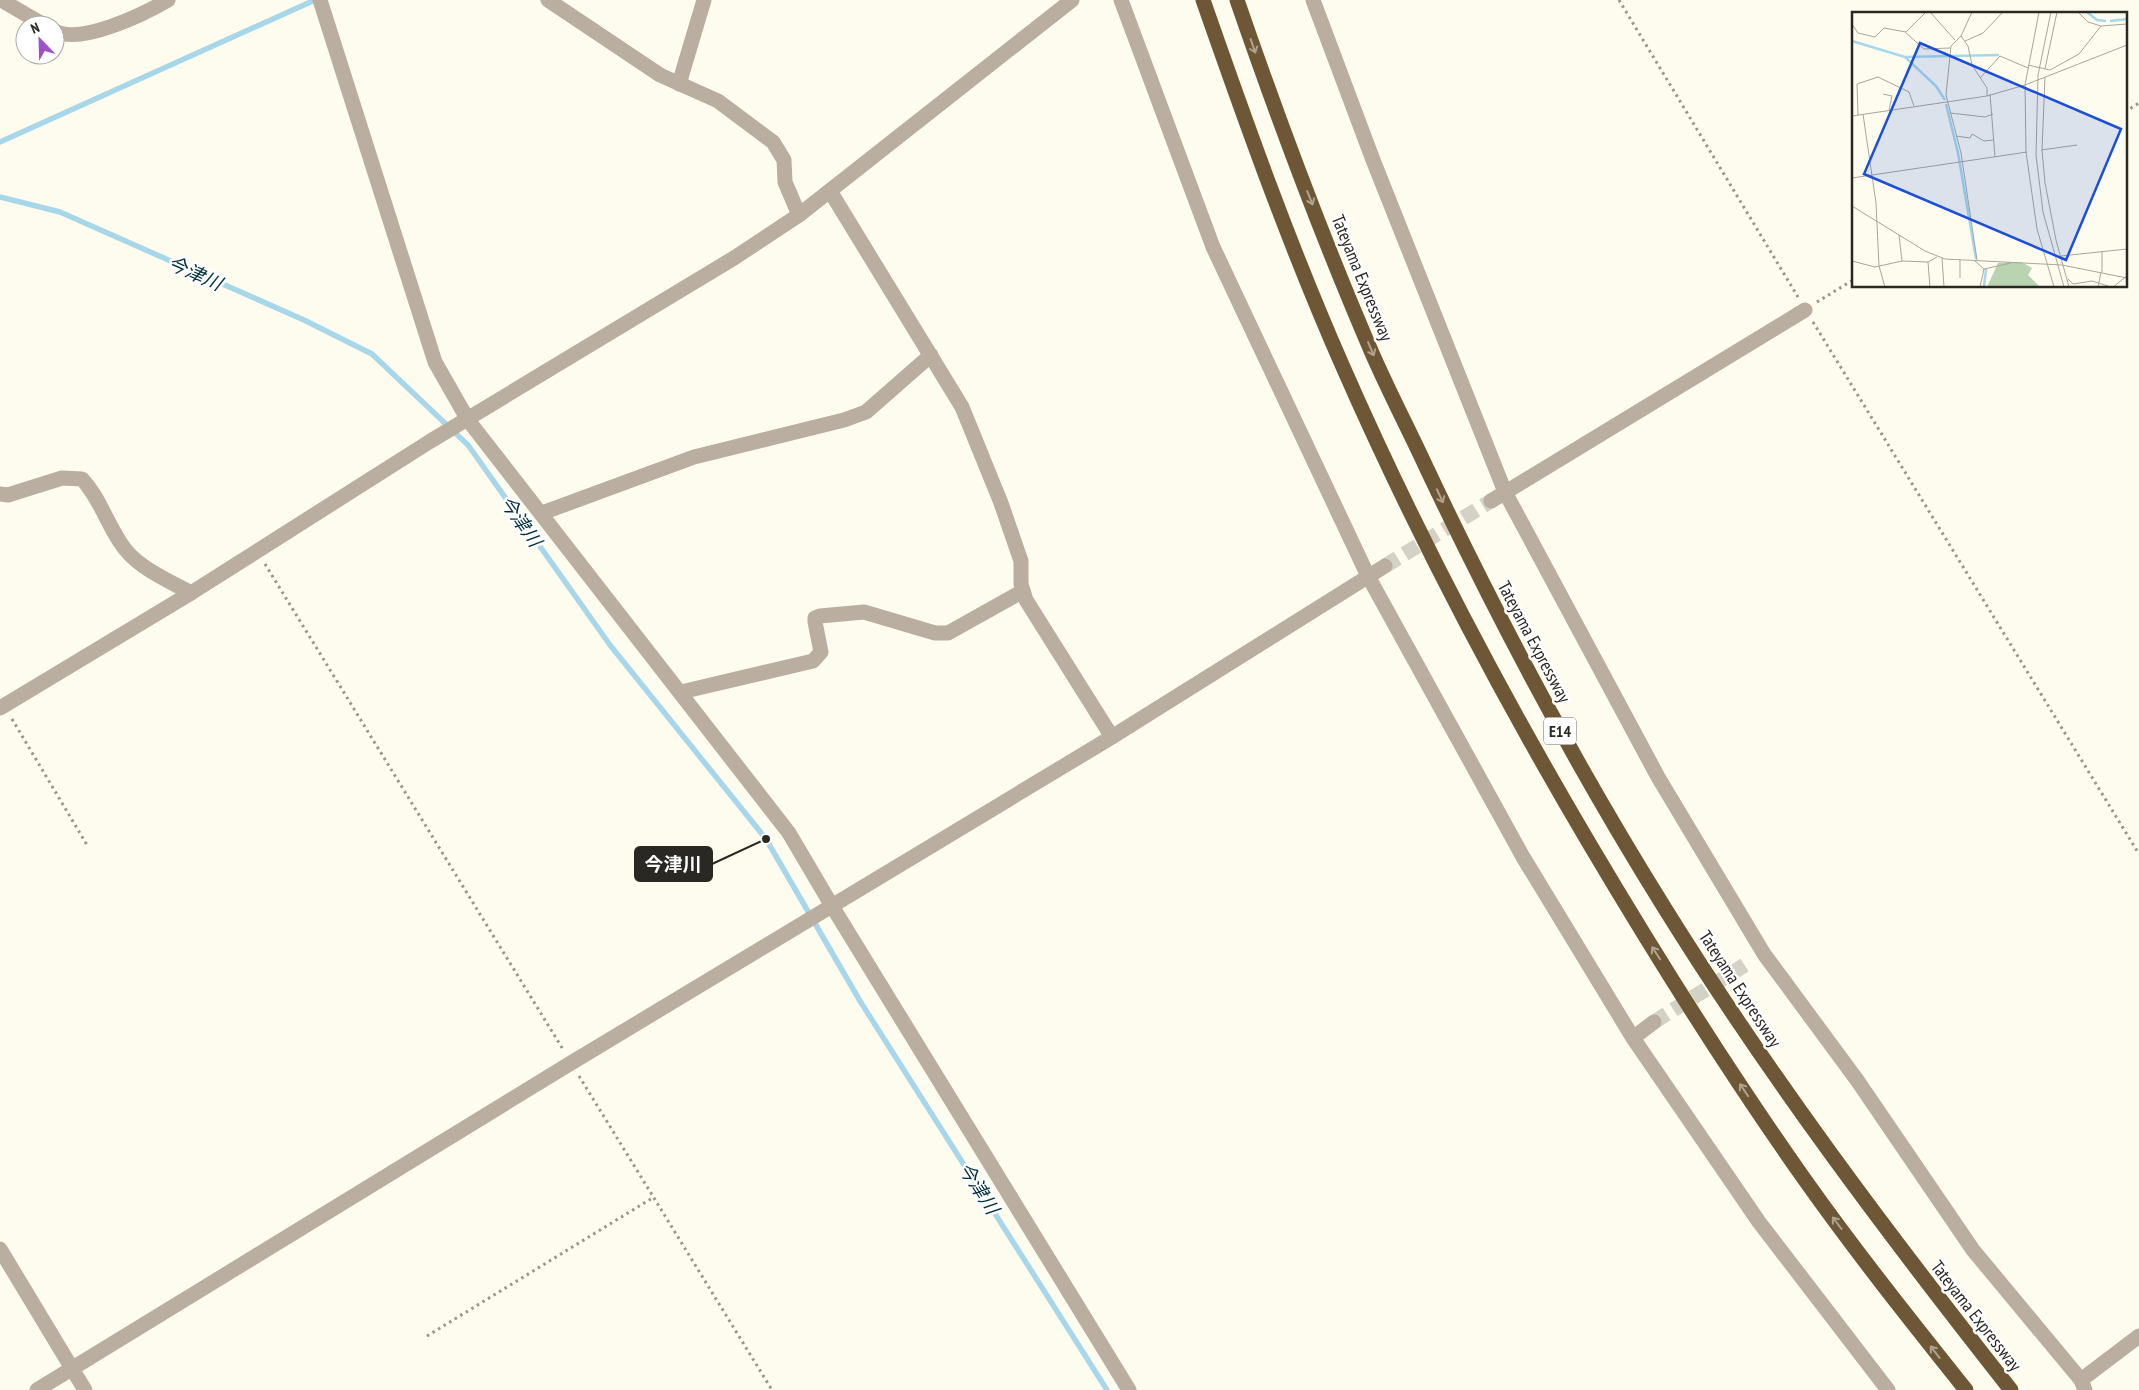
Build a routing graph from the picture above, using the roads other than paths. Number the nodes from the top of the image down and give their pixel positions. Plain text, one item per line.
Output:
1 (1, 0) edge
2 (168, 0) edge
3 (320, 0) edge
4 (548, 0) edge
5 (704, 0) edge
6 (1072, 0) edge
7 (1120, 0) edge
8 (1203, 0) edge
9 (1237, 0) edge
10 (1313, 0) edge
11 (27, 15) edge
12 (65, 36) edge
13 (679, 84) junction
14 (830, 191) junction
15 (800, 215) junction
16 (1805, 310) road end
17 (931, 355) junction
18 (468, 420) junction
19 (1505, 492) junction
20 (0, 494) edge
21 (1491, 501) tunnel mouth
22 (542, 513) junction
23 (1385, 566) tunnel mouth
24 (1368, 576) junction
25 (1023, 591) junction
26 (191, 593) junction
27 (681, 692) junction
28 (2, 707) edge
29 (1112, 737) junction
30 (832, 906) junction
31 (1654, 1022) tunnel mouth
32 (1633, 1038) junction
33 (0, 1249) edge
34 (2139, 1336) edge
35 (72, 1368) junction
36 (2083, 1385) edge
37 (37, 1390) edge
38 (85, 1390) edge
39 (1129, 1390) edge
40 (1888, 1390) edge
41 (1966, 1390) edge
42 (2011, 1390) edge

1 - 11 street
2 - 12 street
3 - 18 street
4 - 13 street
5 - 13 street
6 - 14 street
7 - 24 street
41 -> 8 highway, E14
9 -> 42 highway, Tateyama Expressway / E14
10 - 19 street
13 - 15 street
14 - 15 street
14 - 17 street
15 - 18 street
16 - 19 street
17 - 22 street
17 - 25 street
18 - 22 street
18 - 26 street
19 - 21 street
19 - 36 street
20 - 26 street
22 - 27 street
23 - 24 street
24 - 29 street
24 - 32 street
25 - 27 street
25 - 29 street
26 - 28 street
27 - 30 street
29 - 30 street
30 - 35 street
30 - 39 street
31 - 32 street
32 - 40 street
33 - 35 street
34 - 36 street
35 - 37 street
35 - 38 street

